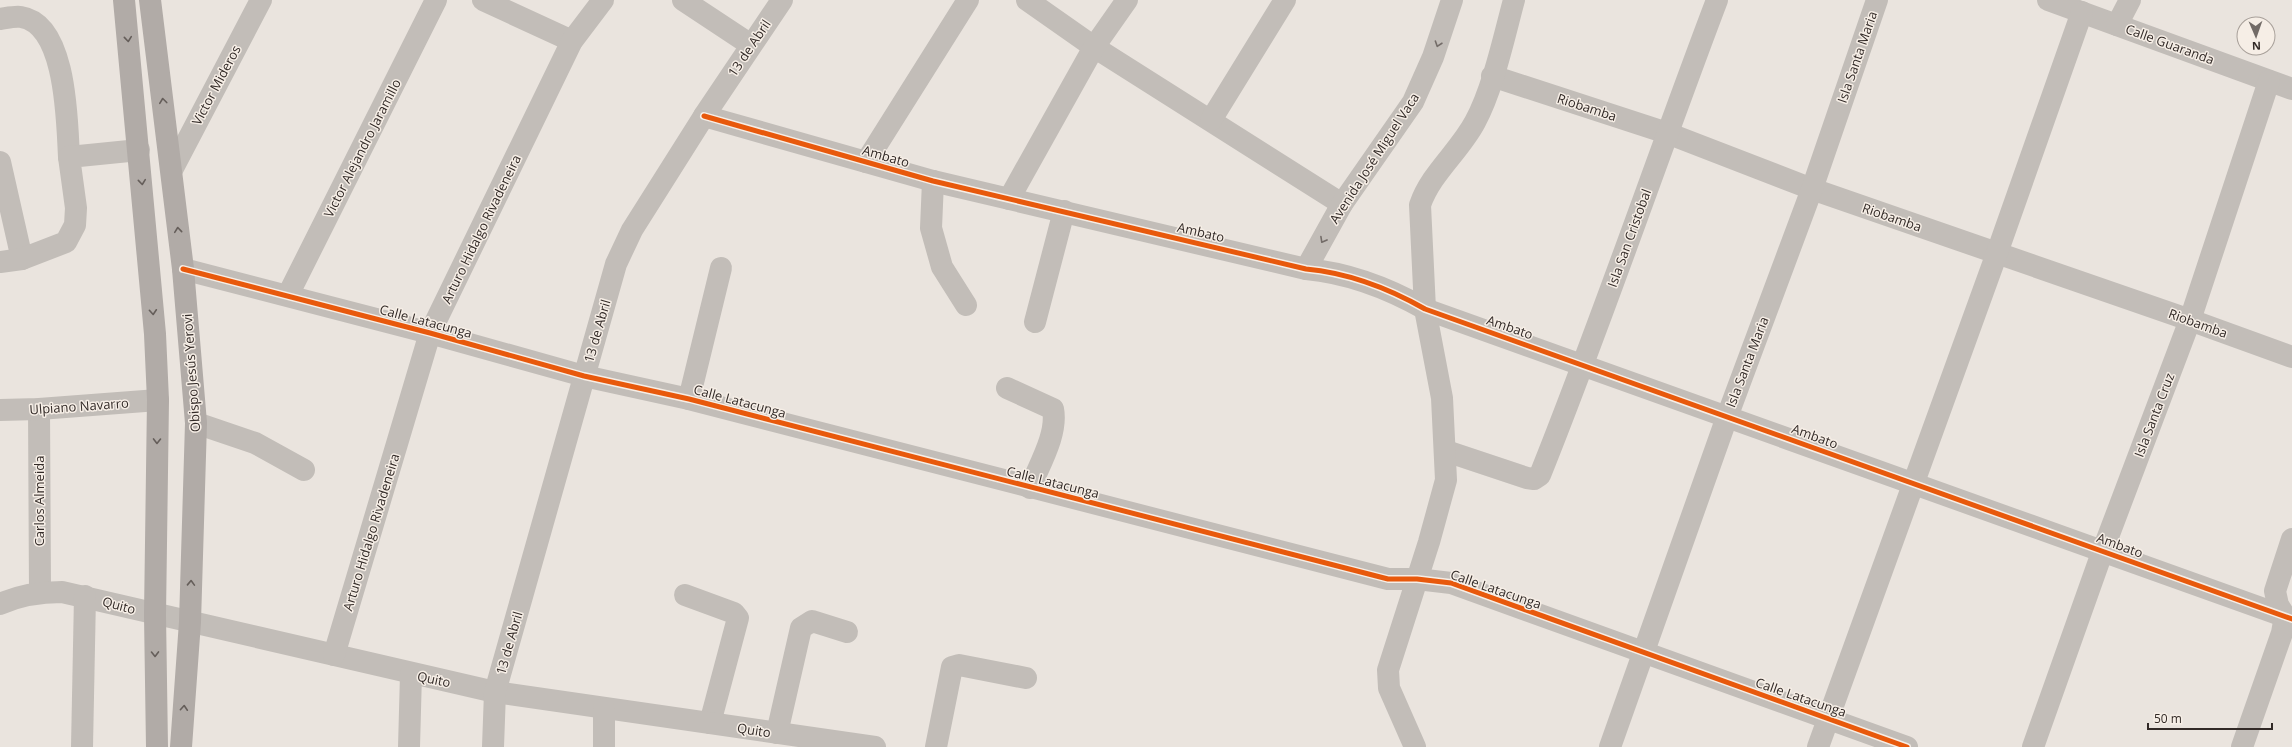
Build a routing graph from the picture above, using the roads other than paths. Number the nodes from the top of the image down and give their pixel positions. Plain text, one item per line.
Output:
1 (124, 0) edge
2 (150, 0) edge
3 (261, 0) edge
4 (436, 0) edge
5 (483, 0) edge
6 (603, 0) edge
7 (683, 0) edge
8 (782, 0) edge
9 (968, 0) edge
10 (1027, 0) edge
11 (1127, 0) edge
12 (1284, 0) edge
13 (1514, 0) edge
14 (1717, 0) edge
15 (1877, 0) edge
16 (2048, 0) edge
17 (2130, 0) edge
18 (1447, 2) edge
19 (2082, 12) junction
20 (0, 19) edge
21 (2117, 25) junction
22 (572, 41) junction
23 (751, 45) junction
24 (1094, 47) junction
25 (1492, 76) junction
26 (2269, 81) junction
27 (2292, 89) edge
28 (704, 116) junction
29 (1210, 120) junction
30 (1667, 133) junction
31 (139, 150) junction
32 (69, 157) junction
33 (0, 162) edge
34 (866, 162) junction
35 (172, 170) junction
36 (933, 181) junction
37 (1812, 189) junction
38 (1009, 199) junction
39 (1342, 204) junction
40 (1064, 211) junction
41 (1998, 253) junction
42 (22, 259) junction
43 (0, 262) edge
44 (721, 268) dead end
45 (183, 269) junction
46 (1306, 269) junction
47 (288, 295) junction
48 (966, 305) dead end
49 (1425, 309) junction
50 (2190, 320) junction
51 (1035, 322) dead end
52 (430, 333) junction
53 (2292, 358) edge
54 (1584, 365) junction
55 (584, 376) junction
56 (1007, 388) dead end
57 (689, 399) junction
58 (158, 400) junction
59 (38, 409) junction
60 (0, 410) edge
61 (1727, 417) junction
62 (196, 423) junction
63 (1446, 451) junction
64 (304, 470) dead end
65 (1914, 484) junction
66 (1030, 488) junction
67 (2292, 539) edge
68 (2103, 550) junction
69 (1416, 579) junction
70 (40, 592) junction
71 (685, 595) dead end
72 (85, 596) junction
73 (0, 604) edge
74 (155, 615) junction
75 (2288, 617) edge
76 (190, 622) junction
77 (847, 632) dead end
78 (1642, 653) junction
79 (334, 655) junction
80 (411, 674) junction
81 (1026, 678) dead end
82 (495, 692) junction
83 (604, 709) junction
84 (1828, 718) junction
85 (710, 723) junction
86 (776, 733) junction
87 (82, 747) edge
88 (157, 747) edge
89 (181, 747) edge
90 (410, 747) edge
91 (493, 747) edge
92 (604, 747) edge
93 (875, 747) edge
94 (936, 747) edge
95 (1415, 747) edge
96 (1610, 747) edge
97 (1818, 747) edge
98 (1907, 747) edge
99 (2033, 747) edge
100 (2242, 747) edge

1 -> 31 main road
35 -> 2 main road, Obispo Jesús Yerovi
3 - 35 street, Victor Mideros
4 - 47 street, Victor Alejandro Jaramillo
5 - 22 street
6 - 22 street, Arturo Hidalgo Rivadeneira
7 - 23 street
8 - 23 street, 13 de Abril
9 - 34 street
10 - 24 street
11 - 24 street
12 - 29 street
13 - 25 street
14 - 30 street, Isla San Cristobal
15 - 37 street, Isla Santa Maria
16 - 19 street, Calle Guaranda
17 - 21 street
18 -> 39 street, Avenida José Miguel Vaca
19 - 21 street, Calle Guaranda
19 - 41 street
20 - 32 street
21 - 26 street, Calle Guaranda
22 - 52 street, Arturo Hidalgo Rivadeneira
23 - 28 street, 13 de Abril
24 - 29 street
24 - 38 street
25 - 30 street, Riobamba
25 - 49 street
26 - 27 street, Calle Guaranda
26 - 50 street, Isla Santa Cruz
28 - 34 street, Ambato
28 - 55 street, 13 de Abril
29 - 39 street
30 - 37 street, Riobamba
30 - 54 street, Isla San Cristobal
31 - 32 street
31 -> 58 main road
32 - 42 street
33 - 42 street
34 - 36 street, Ambato
45 -> 35 main road, Obispo Jesús Yerovi
36 - 38 street, Ambato
36 - 48 street
37 - 41 street, Riobamba
37 - 61 street, Isla Santa Maria
38 - 40 street, Ambato
39 -> 46 street, Avenida José Miguel Vaca
40 - 46 street, Ambato
40 - 51 street
41 - 50 street, Riobamba
41 - 65 street
42 - 43 street
44 - 57 street
45 - 47 street, Calle Latacunga
45 - 62 main road, Obispo Jesús Yerovi
46 - 49 street, Ambato
47 - 52 street, Calle Latacunga
49 - 54 street, Ambato
49 - 63 street
50 - 53 street, Riobamba
50 - 68 street, Isla Santa Cruz
52 - 55 street, Calle Latacunga
52 - 79 street, Arturo Hidalgo Rivadeneira
54 - 61 street, Ambato
54 - 63 street, Isla San Cristobal
55 - 57 street, Calle Latacunga
55 - 82 street, 13 de Abril
56 - 66 street
57 - 66 street, Calle Latacunga
58 - 59 street, Ulpiano Navarro
58 -> 74 main road
59 - 60 street, Ulpiano Navarro
59 - 70 street, Carlos Almeida
61 - 65 street, Ambato
61 - 78 street, Isla Santa Maria
62 - 64 street
76 -> 62 main road, Obispo Jesús Yerovi
63 - 69 street
65 - 68 street, Ambato
65 - 84 street
66 - 69 street, Calle Latacunga
67 - 75 street
68 - 75 street, Ambato
68 - 99 street, Isla Santa Cruz
69 - 78 street, Calle Latacunga
69 - 95 street
70 - 72 street, Quito
70 - 73 street, Quito
71 - 85 street
72 - 74 street, Quito
72 - 87 street
74 - 76 street, Quito
74 -> 88 main road
75 - 100 street
76 - 79 street, Quito
89 -> 76 main road, Obispo Jesús Yerovi
77 - 86 street
78 - 84 street, Calle Latacunga
78 - 96 street, Isla Santa Maria
79 - 80 street, Quito
80 - 82 street, Quito
80 - 90 street
81 - 94 street
82 - 83 street, Quito
82 - 91 street, 13 de Abril
83 - 85 street, Quito
83 - 92 street
84 - 97 street
84 - 98 street, Calle Latacunga
85 - 86 street, Quito
86 - 93 street, Quito

